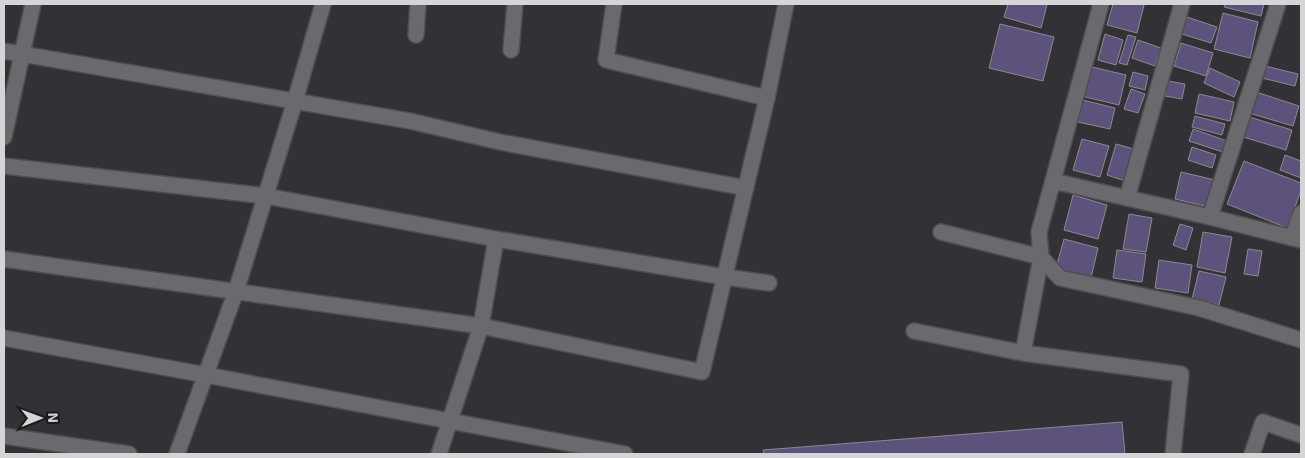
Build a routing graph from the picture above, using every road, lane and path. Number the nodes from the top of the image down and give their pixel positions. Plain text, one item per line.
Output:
1 (33, 4) edge
2 (323, 4) edge
3 (418, 4) edge
4 (515, 4) edge
5 (614, 4) edge
6 (786, 4) edge
7 (1101, 4) edge
8 (1182, 4) edge
9 (1278, 4) edge
10 (416, 35) dead end
11 (511, 50) dead end
12 (4, 51) edge
13 (22, 53) junction
14 (767, 98) junction
15 (295, 101) junction
16 (4, 137) edge
17 (4, 166) edge
18 (1053, 181) junction
19 (746, 188) junction
20 (266, 196) junction
21 (1127, 198) junction
22 (1301, 213) edge
23 (1210, 217) junction
24 (941, 232) dead end
25 (496, 239) junction
26 (1296, 239) edge
27 (1041, 256) junction
28 (4, 259) edge
29 (725, 277) junction
30 (769, 283) dead end
31 (236, 292) junction
32 (481, 326) junction
33 (914, 331) dead end
34 (4, 338) edge
35 (1301, 340) edge
36 (1023, 353) junction
37 (206, 374) junction
38 (450, 421) junction
39 (1301, 435) edge
40 (4, 436) edge
41 (129, 454) edge
42 (177, 454) edge
43 (439, 454) edge
44 (625, 454) edge
45 (1173, 454) edge
46 (1252, 454) edge

1 - 13 street
2 - 15 street
3 - 10 street
4 - 11 street
5 - 14 street
6 - 14 street
7 - 18 street
8 - 21 street
9 - 23 street
12 - 13 street
13 - 15 street
13 - 16 street
14 - 19 street
15 - 19 street
15 - 20 street
17 - 20 street
18 - 21 street
18 - 27 street
19 - 29 street
20 - 25 street
20 - 31 street
21 - 23 street
22 - 26 street
23 - 26 street
24 - 27 street
25 - 29 street
25 - 32 street
27 - 35 street
27 - 36 street
28 - 31 street
29 - 30 street
29 - 32 street
31 - 32 street
31 - 37 street
32 - 38 street
33 - 36 street
34 - 37 street
36 - 45 street
37 - 38 street
37 - 42 street
38 - 43 street
38 - 44 street
39 - 46 street
40 - 41 street

